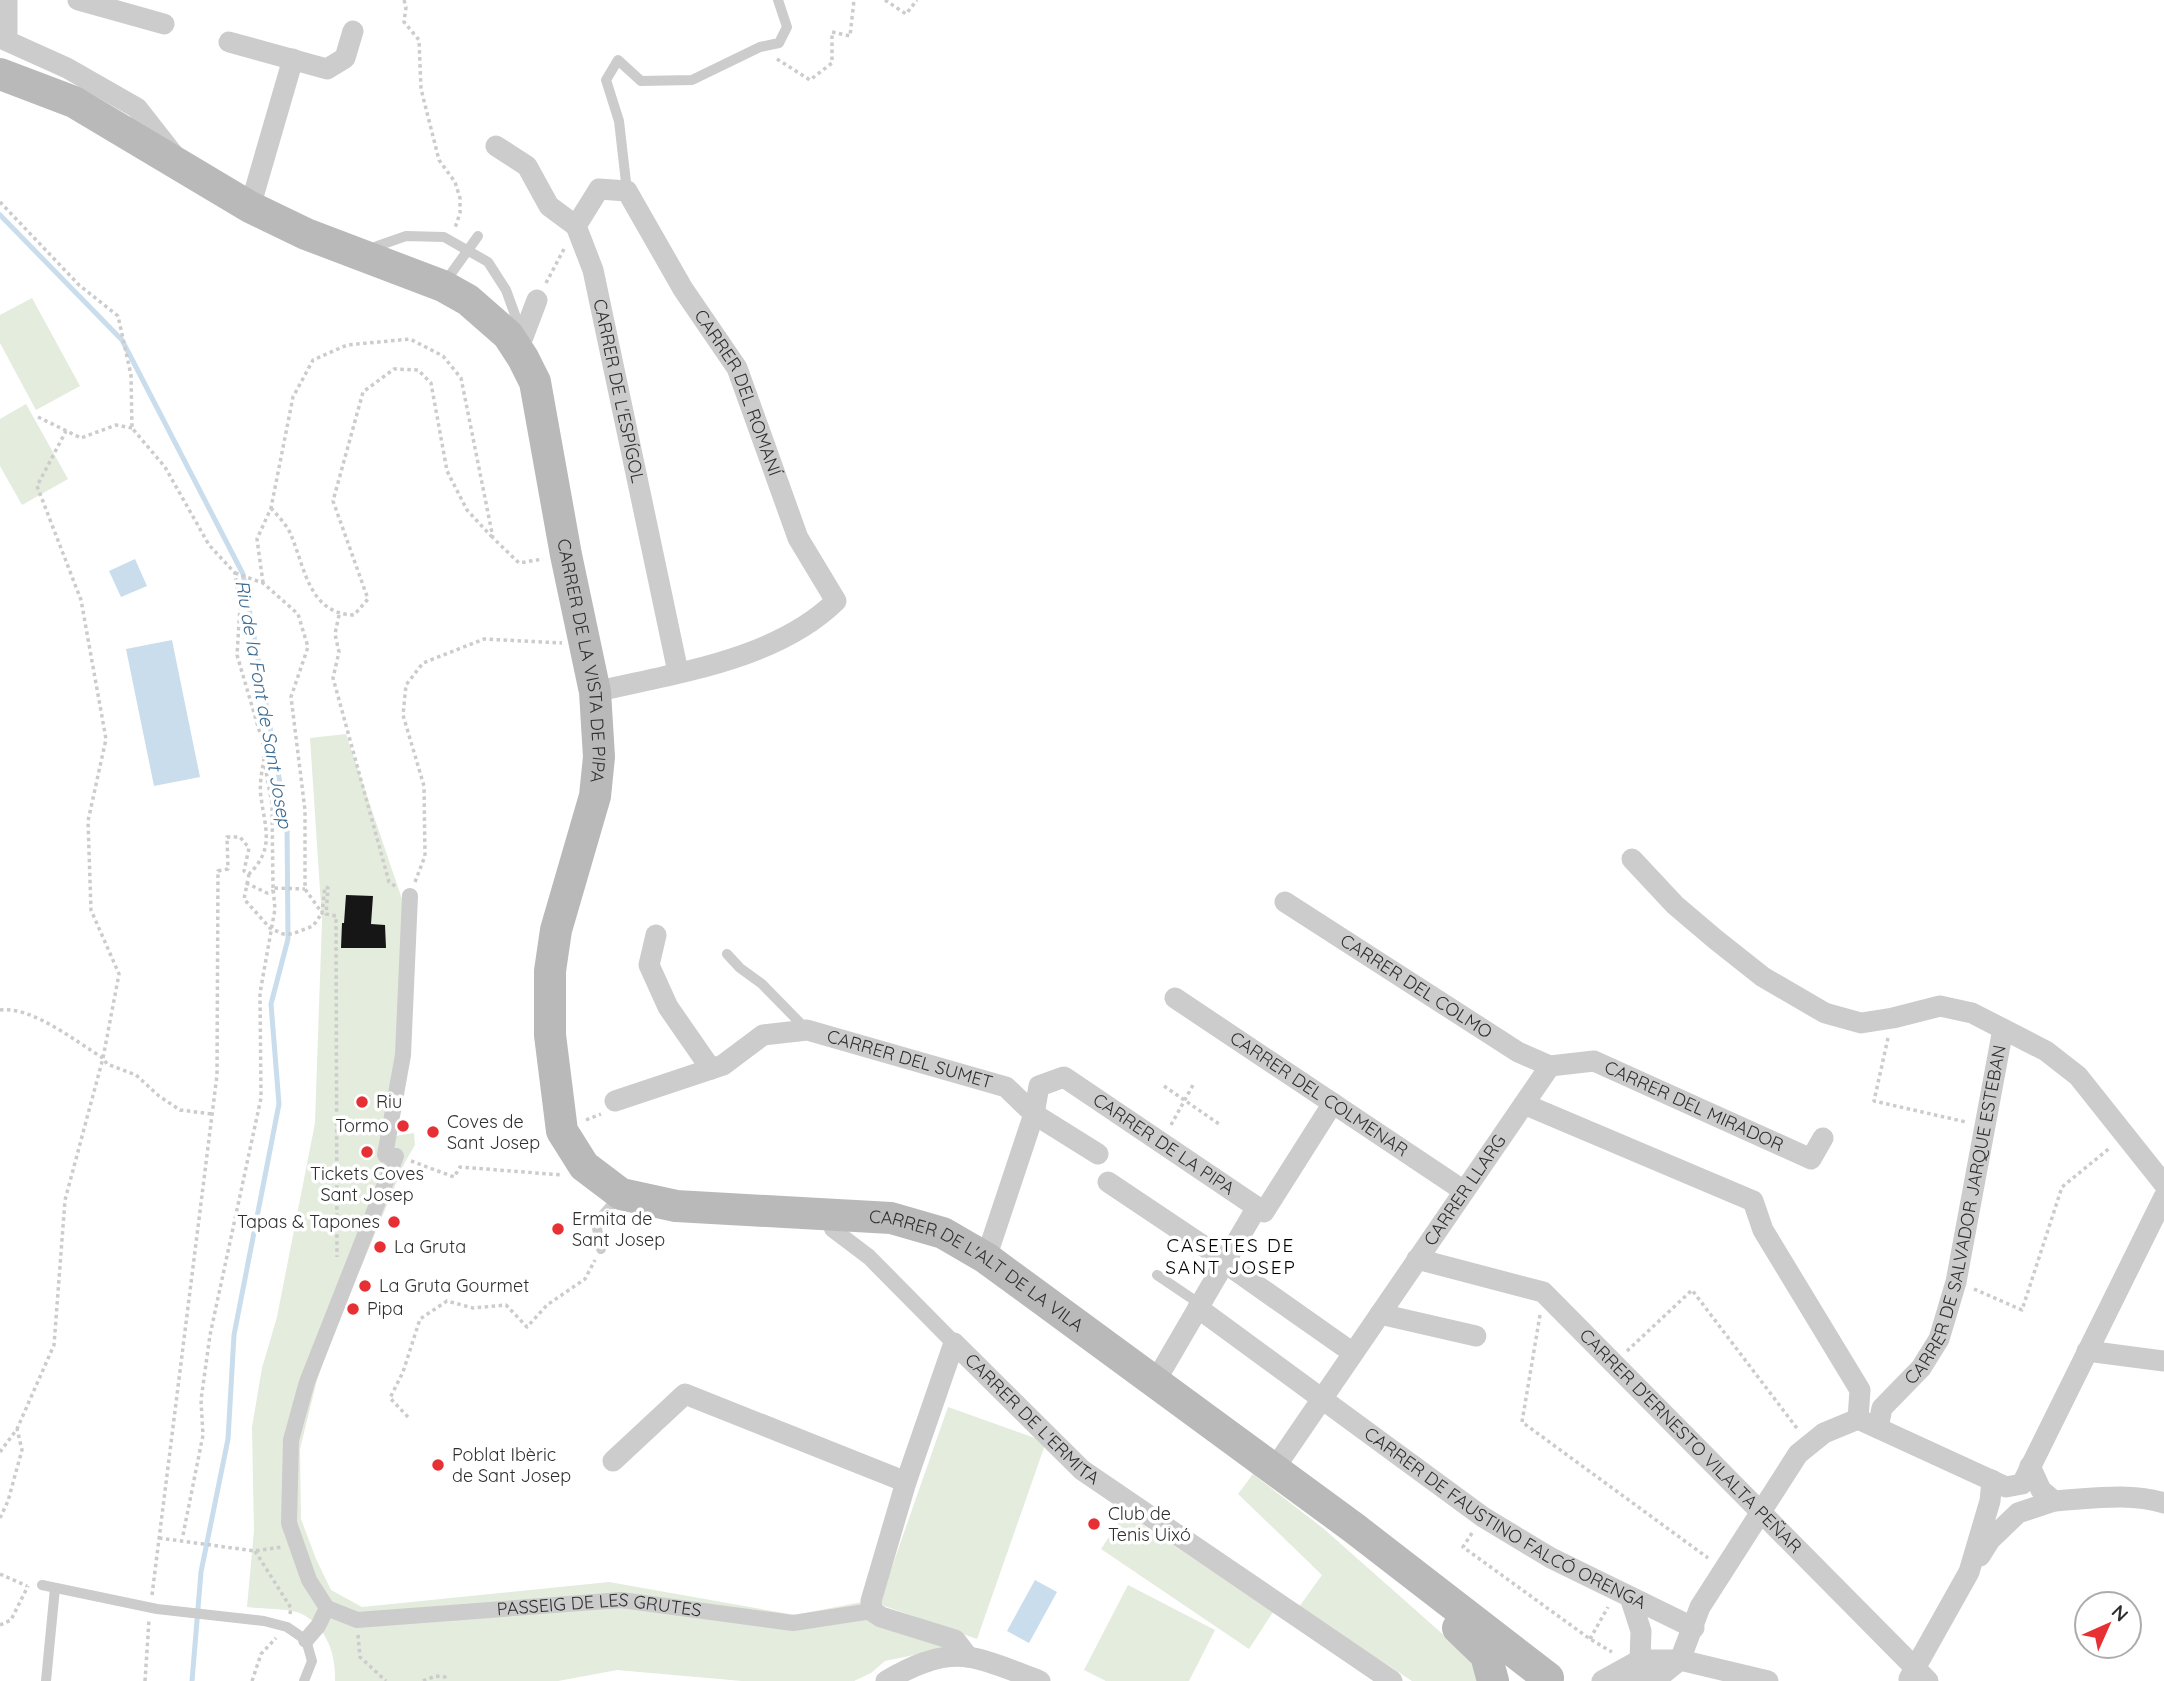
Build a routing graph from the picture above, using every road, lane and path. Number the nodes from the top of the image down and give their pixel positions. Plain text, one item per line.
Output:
1 (7, 0) edge
2 (78, 0) edge
3 (404, 0) edge
4 (778, 0) edge
5 (853, 0) edge
6 (884, 0) edge
7 (917, 0) edge
8 (164, 24) dead end
9 (353, 31) dead end
10 (229, 42) dead end
11 (760, 47) junction
12 (293, 59) junction
13 (0, 74) edge
14 (496, 146) dead end
15 (182, 166) junction
16 (627, 191) junction
17 (0, 202) edge
18 (250, 207) junction
19 (576, 226) junction
20 (478, 236) dead end
21 (451, 241) junction
22 (467, 251) junction
23 (358, 253) junction
24 (443, 286) junction
25 (537, 300) joint
26 (523, 347) junction
27 (38, 417) dead end
28 (132, 428) junction
29 (66, 431) junction
30 (271, 508) junction
31 (493, 538) junction
32 (566, 555) junction
33 (234, 573) junction
34 (263, 583) junction
35 (339, 615) junction
36 (585, 644) junction
37 (678, 672) junction
38 (595, 692) junction
39 (264, 759) junction
40 (1632, 859) dead end
41 (249, 874) junction
42 (246, 883) junction
43 (274, 889) junction
44 (305, 889) junction
45 (410, 896) junction
46 (1285, 902) dead end
47 (322, 913) junction
48 (272, 929) junction
49 (656, 935) dead end
50 (727, 954) dead end
51 (1175, 998) dead end
52 (0, 1010) edge
53 (1893, 1018) junction
54 (2003, 1029) junction
55 (807, 1030) junction
56 (103, 1058) junction
57 (1550, 1066) junction
58 (711, 1069) junction
59 (1193, 1085) dead end
60 (1164, 1086) dead end
61 (615, 1101) joint
62 (1184, 1101) junction
63 (1333, 1103) junction
64 (1524, 1104) junction
65 (212, 1114) junction
66 (1034, 1114) junction
67 (1219, 1124) dead end
68 (1985, 1127) junction
69 (562, 1131) junction
70 (2126, 1135) junction
71 (1823, 1138) dead end
72 (1161, 1143) junction
73 (1098, 1154) dead end
74 (396, 1156) junction
75 (584, 1166) junction
76 (1108, 1182) dead end
77 (2164, 1184) edge
78 (1464, 1191) junction
79 (621, 1194) junction
80 (2164, 1197) edge
81 (1261, 1210) junction
82 (832, 1229) dead end
83 (601, 1249) joint
84 (986, 1258) junction
85 (1418, 1259) junction
86 (1225, 1262) junction
87 (337, 1264) dead end
88 (1157, 1275) dead end
89 (1956, 1282) junction
90 (1543, 1292) junction
91 (1199, 1306) junction
92 (1380, 1314) junction
93 (1476, 1336) dead end
94 (954, 1343) junction
95 (2087, 1351) junction
96 (1353, 1353) junction
97 (2164, 1361) edge
98 (1614, 1363) junction
99 (1155, 1382) junction
100 (1860, 1390) junction
101 (1897, 1391) junction
102 (1322, 1398) junction
103 (408, 1418) dead end
104 (1858, 1419) junction
105 (1878, 1428) junction
106 (17, 1429) junction
107 (1809, 1444) junction
108 (0, 1452) edge
109 (613, 1461) dead end
110 (1274, 1469) junction
111 (2026, 1475) junction
112 (1992, 1480) junction
113 (906, 1482) junction
114 (2054, 1501) junction
115 (2164, 1503) edge
116 (1761, 1512) junction
117 (1483, 1517) junction
118 (0, 1518) edge
119 (1354, 1528) junction
120 (183, 1535) dead end
121 (159, 1538) junction
122 (297, 1544) junction
123 (1724, 1569) junction
124 (1969, 1572) junction
125 (0, 1574) edge
126 (42, 1585) joint
127 (27, 1586) junction
128 (55, 1588) junction
129 (1623, 1593) junction
130 (154, 1608) junction
131 (327, 1608) junction
132 (872, 1611) junction
133 (357, 1620) junction
134 (0, 1625) edge
135 (1694, 1628) junction
136 (1590, 1639) junction
137 (306, 1640) junction
138 (968, 1657) junction
139 (1681, 1660) junction
140 (1633, 1670) edge
141 (1917, 1676) edge
142 (1548, 1680) edge
143 (46, 1681) edge
144 (145, 1681) edge
145 (304, 1681) edge
146 (386, 1681) edge
147 (423, 1681) edge
148 (446, 1681) edge
149 (886, 1681) edge
150 (1040, 1681) edge
151 (1392, 1681) edge
152 (1493, 1681) edge
153 (1602, 1681) edge
154 (1768, 1681) edge

1 - 15 street
2 - 8 street
3 - 21 path
4 - 11 lane
5 - 11 path
6 - 7 path
9 - 12 street
10 - 12 street
11 - 16 lane
12 - 18 street
13 - 15 main road, CARRER DE LA VISTA DE PIPA
14 - 19 street
15 - 18 main road, CARRER DE LA VISTA DE PIPA
16 - 19 street
16 - 37 street, CARRER DEL ROMANÍ
17 - 28 path
18 - 23 main road, CARRER DE LA VISTA DE PIPA
19 - 25 path
19 - 37 street, CARRER DE L'ESPÍGOL
20 - 22 lane
21 - 22 lane, CARRER DE LA VISTA DE PIPA
21 - 23 lane, CARRER DE LA VISTA DE PIPA
22 - 24 lane
22 - 26 lane, CARRER DE LA VISTA DE PIPA
23 - 24 main road, CARRER DE LA VISTA DE PIPA
24 - 26 main road, CARRER DE LA VISTA DE PIPA
25 - 26 street
26 - 32 main road, CARRER DE LA VISTA DE PIPA
27 - 29 path
28 - 29 path
28 - 33 path
29 - 56 path
30 - 31 path
30 - 34 path
30 - 35 path
31 - 32 path
31 - 35 path
32 - 36 main road, CARRER DE LA VISTA DE PIPA
33 - 34 path
33 - 39 path
34 - 44 path
35 - 45 path
36 - 38 main road, CARRER DE LA VISTA DE PIPA
36 - 45 path
37 - 38 street
38 - 69 main road, CARRER DE LA VISTA DE PIPA
39 - 41 path
39 - 43 path
40 - 53 street
41 - 42 path
41 - 65 path
42 - 43 path
42 - 48 path
43 - 44 path
43 - 48 path
44 - 47 path
45 - 74 street
46 - 57 street, CARRER DEL COLMO
47 - 48 path
47 - 87 path
48 - 120 path
49 - 58 street
50 - 55 lane
51 - 63 street, CARRER DEL COLMENAR
52 - 56 path
53 - 54 street
53 - 68 path
54 - 68 street, CARRER DE SALVADOR JARQUE ESTEBAN
54 - 70 street
55 - 58 street, CARRER DEL SUMET
55 - 66 street, CARRER DEL SUMET
56 - 65 path
56 - 106 path
57 - 64 street, CARRER LLARG
57 - 71 street, CARRER DEL MIRADOR
58 - 61 street, CARRER DEL SUMET
59 - 62 path
60 - 62 path
61 - 69 path
62 - 67 path
62 - 72 path
63 - 78 street, CARRER DEL COLMENAR
63 - 81 street
64 - 78 street, CARRER LLARG
64 - 100 street
65 - 121 path
66 - 72 street, CARRER DE LA PIPA
66 - 73 street, CARRER DEL SUMET
66 - 84 street
68 - 89 street, CARRER DE SALVADOR JARQUE ESTEBAN
69 - 75 main road, CARRER DE L'ALT DE LA VILA
70 - 77 street
70 - 89 path
72 - 81 street, CARRER DE LA PIPA
74 - 75 path
74 - 122 street
75 - 79 main road, CARRER DE L'ALT DE LA VILA
76 - 86 street
78 - 85 street, CARRER LLARG
79 - 83 lane
79 - 84 main road, CARRER DE L'ALT DE LA VILA
80 - 95 street
81 - 86 street
82 - 94 street, CARRER DE L'ERMITA
83 - 103 path
84 - 99 main road, CARRER DE L'ALT DE LA VILA
85 - 90 street
85 - 92 street, CARRER LLARG
86 - 91 street
86 - 96 street
88 - 91 lane
89 - 101 street, CARRER DE SALVADOR JARQUE ESTEBAN
90 - 98 street, CARRER D'ERNESTO VILALTA PEÑAR
90 - 123 path
91 - 99 street
91 - 102 street, CARRER DE FAUSTINO FALCÓ ORENGA
92 - 93 street
92 - 96 street, CARRER LLARG
94 - 113 street
94 - 151 street, CARRER DE L'ERMITA
95 - 97 street
95 - 111 street
96 - 102 street, CARRER LLARG
98 - 107 path
98 - 116 street, CARRER D'ERNESTO VILALTA PEÑAR
99 - 110 main road, CARRER DE L'ALT DE LA VILA
100 - 101 street, CARRER DE SALVADOR JARQUE ESTEBAN
100 - 104 street
101 - 105 street, CARRER DE SALVADOR JARQUE ESTEBAN
102 - 110 street, CARRER LLARG
102 - 117 street, CARRER DE FAUSTINO FALCÓ ORENGA
104 - 105 street
104 - 107 street
105 - 112 street
106 - 108 path
106 - 118 path
107 - 116 street
109 - 113 street
110 - 119 main road, CARRER DE L'ALT DE LA VILA
111 - 112 street
111 - 114 street
112 - 124 street
113 - 132 street
114 - 115 street
114 - 124 street
116 - 123 street
116 - 141 street, CARRER D'ERNESTO VILALTA PEÑAR
117 - 129 street, CARRER DE FAUSTINO FALCÓ ORENGA
117 - 136 path
119 - 142 main road, CARRER DE L'ALT DE LA VILA
119 - 152 main road, CARRER DE L'ALT DE LA VILA
121 - 122 path
121 - 130 path
122 - 131 street
123 - 135 street
124 - 141 street
125 - 127 path
126 - 127 path
126 - 128 lane
127 - 134 path
128 - 130 lane
128 - 143 lane
129 - 135 street, CARRER DE FAUSTINO FALCÓ ORENGA
129 - 136 path
129 - 140 street
130 - 137 lane
130 - 144 path
131 - 133 street, PASSEIG DE LES GRUTES
131 - 137 street
132 - 133 street, PASSEIG DE LES GRUTES
132 - 138 street
133 - 146 path
135 - 139 street
136 - 140 path
137 - 145 lane
138 - 149 street
138 - 150 street
139 - 140 street
139 - 154 street
140 - 153 street
147 - 148 path

